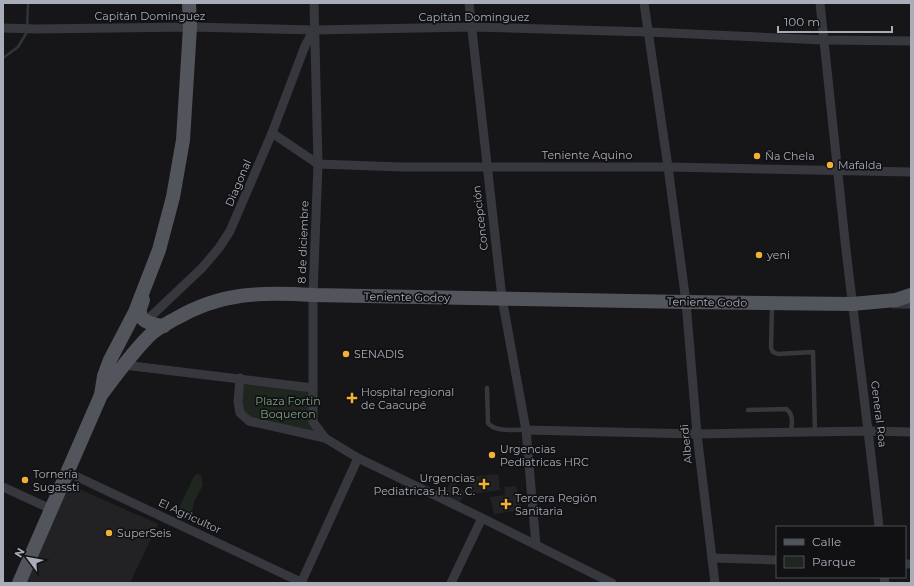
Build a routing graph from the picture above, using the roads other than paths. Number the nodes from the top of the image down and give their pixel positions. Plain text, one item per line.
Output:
1 (189, 3) edge
2 (314, 3) edge
3 (469, 3) edge
4 (644, 3) edge
5 (820, 3) edge
6 (190, 27) junction
7 (472, 27) junction
8 (3, 28) edge
9 (314, 30) junction
10 (648, 32) junction
11 (824, 40) junction
12 (911, 41) edge
13 (272, 133) junction
14 (318, 164) junction
15 (486, 167) junction
16 (668, 167) junction
17 (837, 170) junction
18 (911, 172) edge
19 (148, 277) junction
20 (313, 295) junction
21 (911, 295) edge
22 (502, 298) junction
23 (686, 302) junction
24 (772, 303) junction
25 (852, 304) junction
26 (911, 304) edge
27 (146, 321) junction
28 (164, 326) junction
29 (124, 365) junction
30 (240, 378) junction
31 (313, 388) junction
32 (487, 388) dead end
33 (101, 395) junction
34 (748, 410) dead end
35 (526, 430) junction
36 (869, 431) junction
37 (791, 432) junction
38 (815, 432) junction
39 (911, 432) edge
40 (697, 434) junction
41 (325, 438) junction
42 (358, 458) junction
43 (67, 472) junction
44 (3, 487) edge
45 (51, 509) junction
46 (482, 518) junction
47 (879, 526) edge
48 (536, 545) junction
49 (712, 558) junction
50 (776, 560) edge
51 (606, 582) edge
52 (19, 583) edge
53 (302, 583) edge
54 (451, 583) edge
55 (715, 583) edge

1 - 6 main road
2 - 9 street, 8 de diciembre
3 - 7 street, Concepción
4 - 10 street, Alberdi
5 - 11 street, General Roa
6 - 8 street, Capitán Dominguez
6 - 9 street, Capitán Dominguez
6 - 19 main road
7 - 9 street, Capitán Dominguez
7 - 10 street, Capitán Dominguez
7 - 15 street, Concepción
9 - 13 street, Diagonal
9 - 14 street, 8 de diciembre
10 - 11 street, Capitán Dominguez
10 - 16 street, Alberdi
11 - 12 street, Capitán Dominguez
11 - 17 street, General Roa
13 - 14 street
13 - 27 street, Diagonal
14 - 15 street, Teniente Aquino
14 - 20 street, 8 de diciembre
15 - 16 street, Teniente Aquino
15 - 22 street, Concepción
16 - 17 street, Teniente Aquino
16 - 23 street, Alberdi
17 - 18 street, Teniente Aquino
17 - 25 street, General Roa
19 - 27 main road
19 - 33 main road
20 - 22 main road, Teniente Godoy
20 - 28 main road
20 - 31 street, 8 de diciembre
21 - 25 main road, Teniente Godo
22 - 23 main road, Teniente Godo
22 - 35 street, Concepción
23 - 24 main road, Teniente Godo
23 - 40 street, Alberdi
24 - 25 main road, Teniente Godo
24 - 38 lane
25 - 26 street
25 - 36 street, General Roa
27 - 28 main road
28 - 29 main road
29 - 30 street
29 - 33 main road
30 - 31 street
30 - 41 street
31 - 41 street, 8 de diciembre
32 - 35 lane
33 - 43 main road
34 - 37 lane
35 - 40 street
35 - 48 street, Concepción
36 - 38 street
36 - 39 street
36 - 47 street, General Roa
37 - 38 street
37 - 40 street
40 - 49 street, Alberdi
41 - 42 street, 8 de diciembre
42 - 46 street, 8 de diciembre
42 - 53 street
43 - 45 main road
43 - 53 street, El Agricultor
44 - 45 street
45 - 52 main road
46 - 48 street, 8 de diciembre
46 - 54 street
48 - 51 street, 8 de diciembre
49 - 50 street
49 - 55 street, Alberdi

